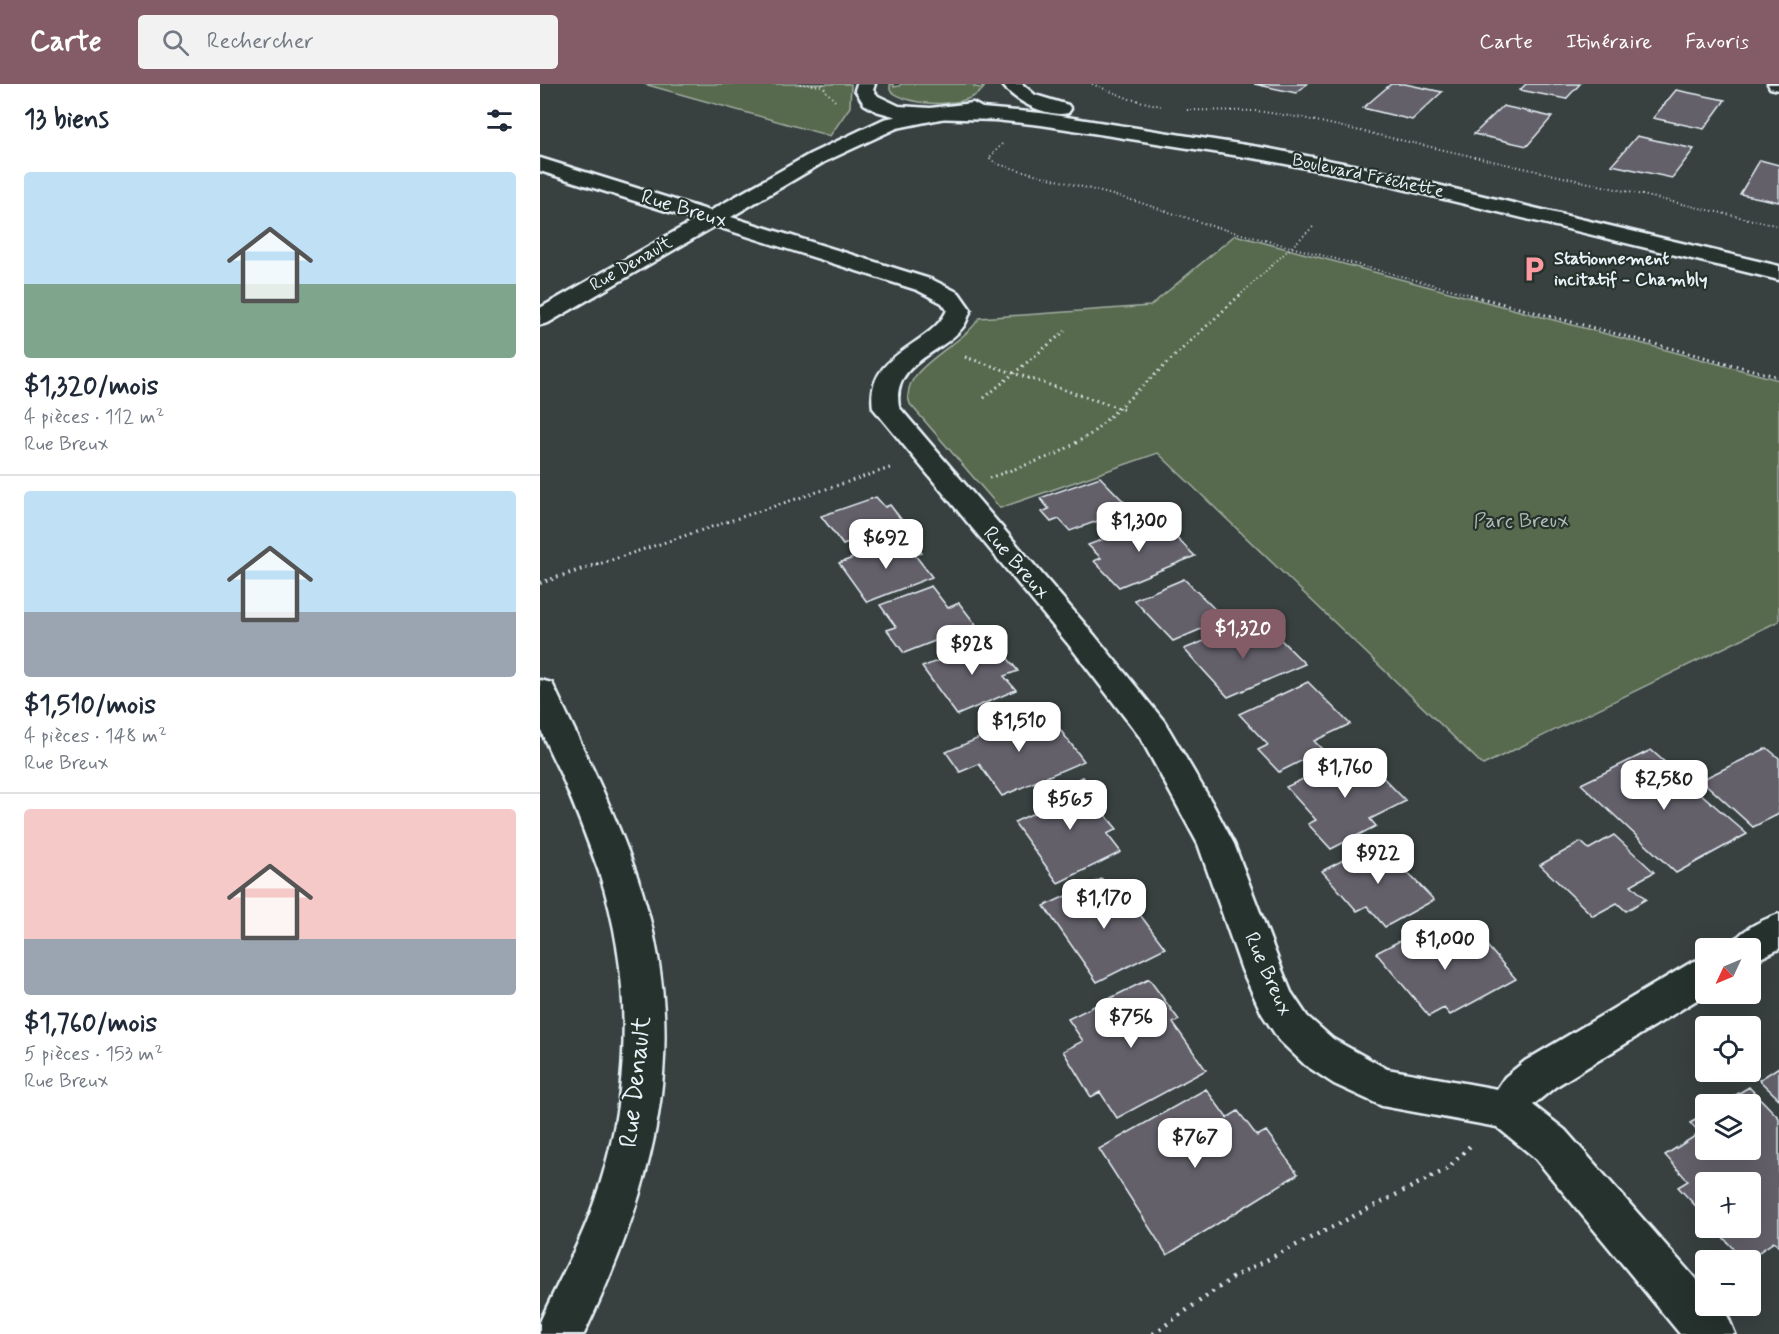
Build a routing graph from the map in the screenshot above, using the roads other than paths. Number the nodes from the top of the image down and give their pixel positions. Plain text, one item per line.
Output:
1 (1010, 84) edge
2 (866, 89) edge
3 (944, 113) junction
4 (817, 158) junction
5 (540, 165) edge
6 (712, 218) junction
7 (1779, 258) edge
8 (1779, 273) edge
9 (540, 318) edge
10 (540, 691) edge
11 (1779, 930) edge
12 (1761, 941) edge
13 (1695, 981) edge
14 (1492, 1124) junction
15 (559, 1334) edge
16 (1711, 1334) edge

1 - 3 street
1 - 7 street, Boulevard Fréchette
2 - 3 street
2 - 4 street, Rue Denault
3 - 4 street, Rue Denault
3 - 8 street, Boulevard Fréchette
4 - 6 street, Rue Denault
5 - 6 street, Rue Breux
6 - 9 street, Rue Denault
6 - 14 street, Rue Breux
10 - 15 street, Rue Denault
11 - 12 street
13 - 14 street
14 - 16 street, Rue Breux

